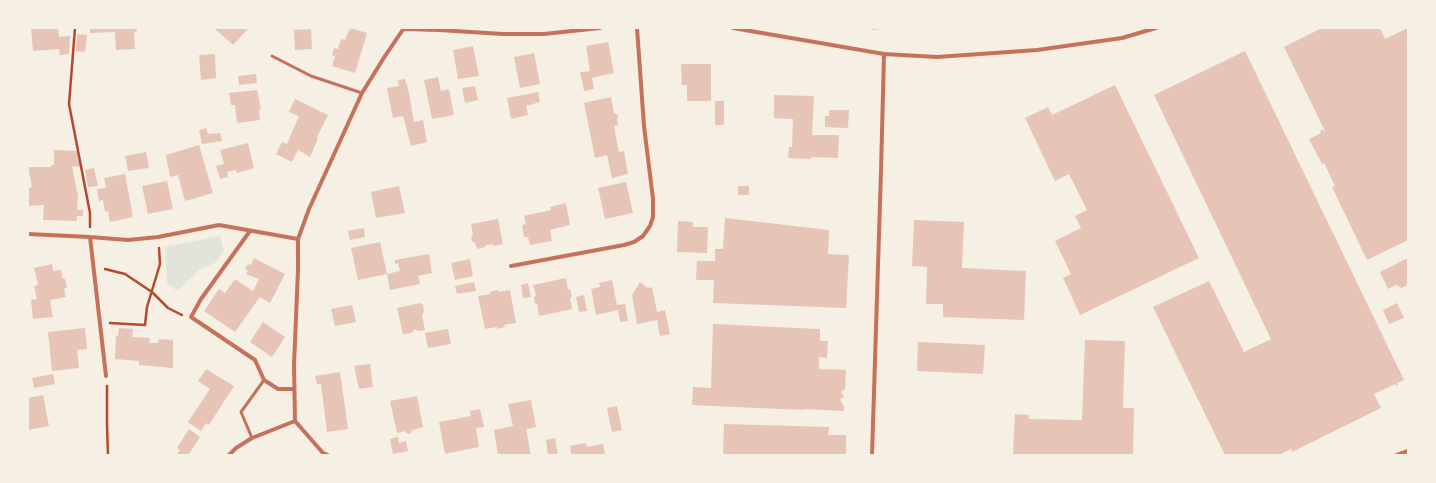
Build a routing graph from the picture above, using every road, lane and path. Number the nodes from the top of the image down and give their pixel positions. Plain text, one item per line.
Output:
1 (75, 28) edge
2 (600, 28) edge
3 (637, 28) edge
4 (732, 28) edge
5 (1156, 28) edge
6 (404, 29) edge
7 (884, 54) junction
8 (272, 56) dead end
9 (362, 93) junction
10 (250, 231) junction
11 (28, 234) edge
12 (90, 237) junction
13 (158, 237) junction
14 (298, 239) junction
15 (511, 266) dead end
16 (93, 267) junction
17 (152, 292) junction
18 (191, 317) junction
19 (99, 322) junction
20 (106, 376) dead end
21 (264, 380) junction
22 (108, 384) dead end
23 (294, 389) junction
24 (295, 421) junction
25 (252, 438) junction
26 (1408, 451) edge
27 (108, 455) edge
28 (229, 455) edge
29 (328, 455) edge
30 (872, 455) edge
31 (1397, 455) edge

1 - 12 path
2 - 6 street
3 - 15 street
4 - 7 street
5 - 7 street
6 - 9 street
7 - 30 street
8 - 9 lane
9 - 14 street
10 - 13 street
10 - 14 street
10 - 18 street
11 - 12 street
12 - 13 street
12 - 16 street
13 - 17 path
14 - 23 street
16 - 17 path
16 - 19 street
17 - 18 path
17 - 19 path
18 - 21 street
19 - 20 street
21 - 23 street
21 - 25 lane
22 - 27 path
23 - 24 street
24 - 25 street
24 - 29 street
25 - 28 street
26 - 31 street

